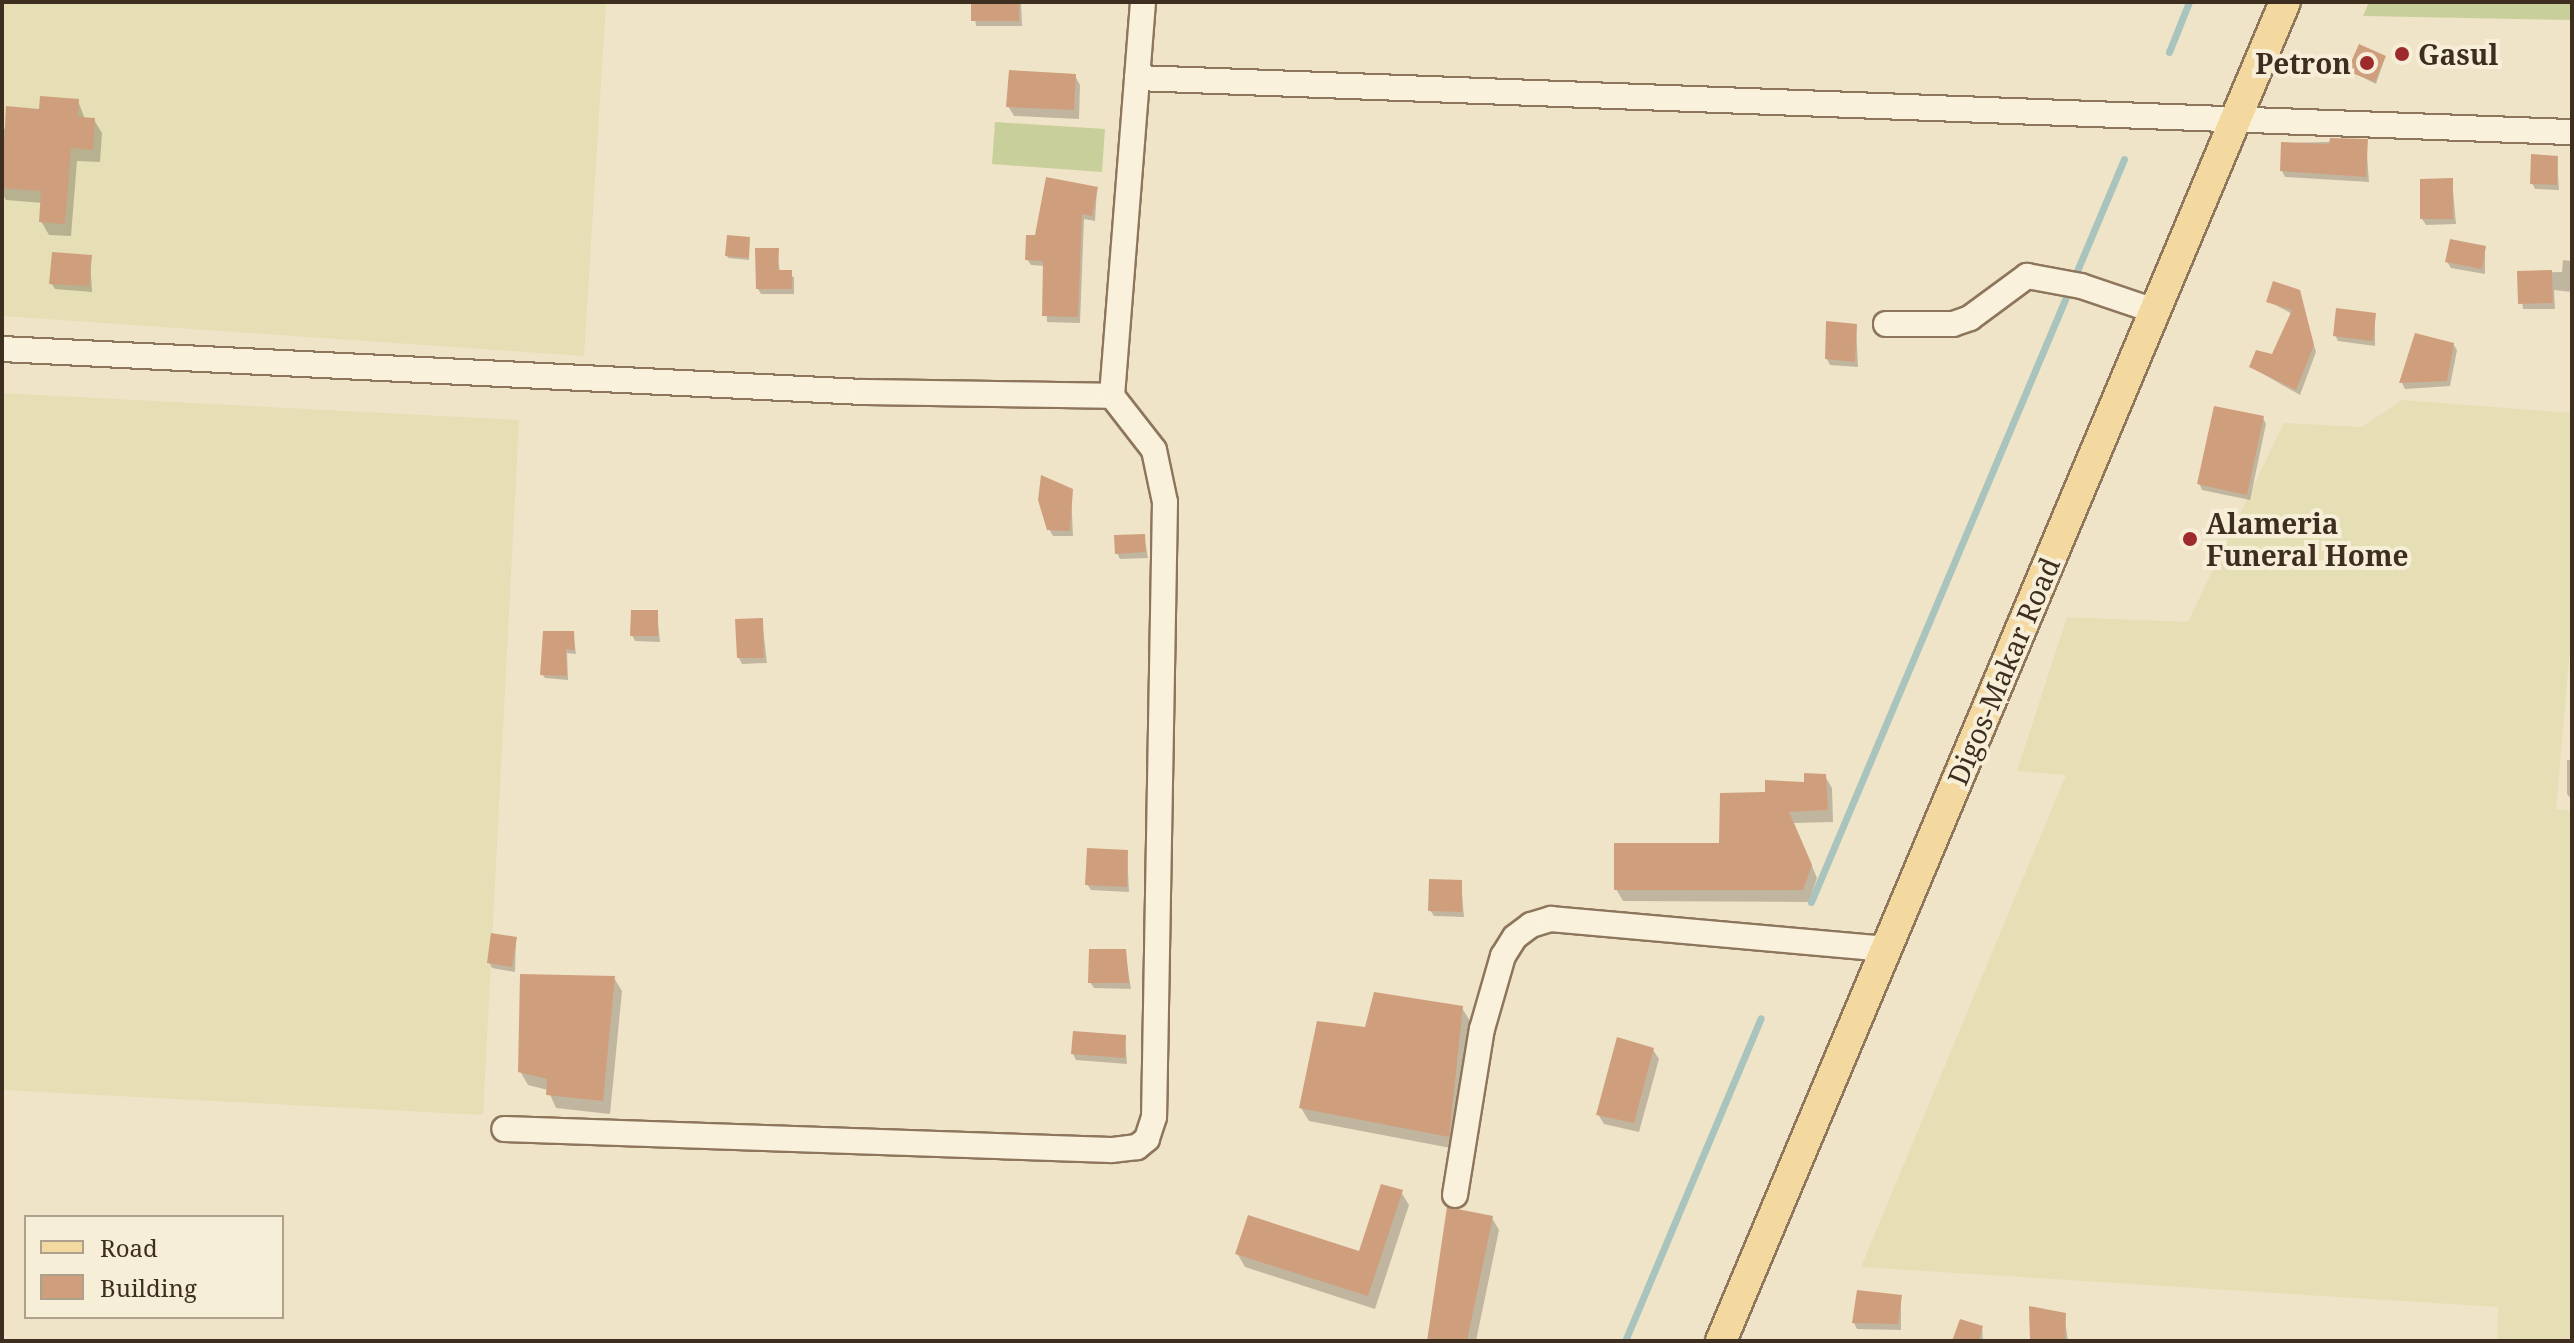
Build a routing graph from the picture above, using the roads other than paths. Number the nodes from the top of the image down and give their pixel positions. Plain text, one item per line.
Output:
1 (1143, 2) edge
2 (2285, 2) edge
3 (1137, 78) junction
4 (2236, 118) junction
5 (2572, 132) edge
6 (2155, 311) junction
7 (1886, 324) dead end
8 (2, 349) edge
9 (1112, 396) junction
10 (1886, 949) junction
11 (504, 1129) dead end
12 (1455, 1195) dead end
13 (1721, 1341) edge

1 - 3 street
2 - 4 main road, Digos-Makar Road
3 - 4 street
3 - 9 street
4 - 5 street
4 - 6 main road, Digos-Makar Road
6 - 7 street
6 - 10 main road, Digos-Makar Road
8 - 9 street
9 - 11 street
10 - 12 street
10 - 13 main road, Digos-Makar Road

